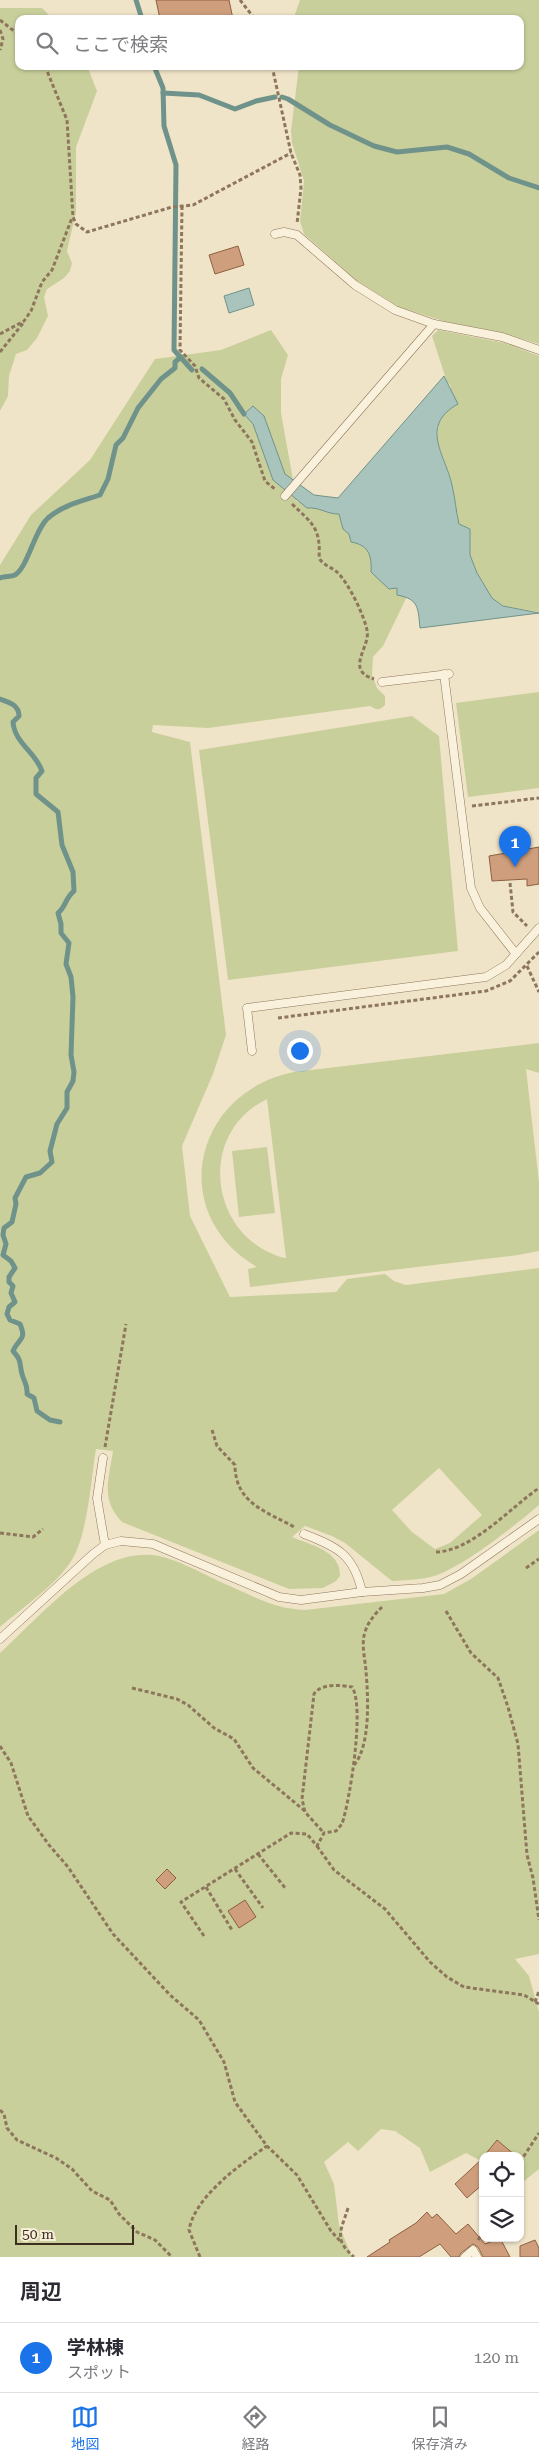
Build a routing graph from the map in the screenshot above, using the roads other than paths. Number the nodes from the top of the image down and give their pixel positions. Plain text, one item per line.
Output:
1 (274, 234) dead end
2 (434, 324) junction
3 (539, 350) edge
4 (286, 495) road end
5 (382, 682) road end
6 (539, 928) edge
7 (516, 954) junction
8 (252, 1051) dead end
9 (103, 1458) road end
10 (539, 1518) edge
11 (304, 1534) road end
12 (106, 1545) junction
13 (362, 1592) junction
14 (0, 1639) edge
15 (465, 2257) edge
16 (477, 2257) edge

1 - 2 lane
2 - 3 lane
2 - 4 lane
5 - 7 lane
6 - 7 lane
7 - 8 lane
9 - 12 lane
10 - 13 lane
11 - 13 lane
12 - 13 lane
12 - 14 lane
15 - 16 lane

